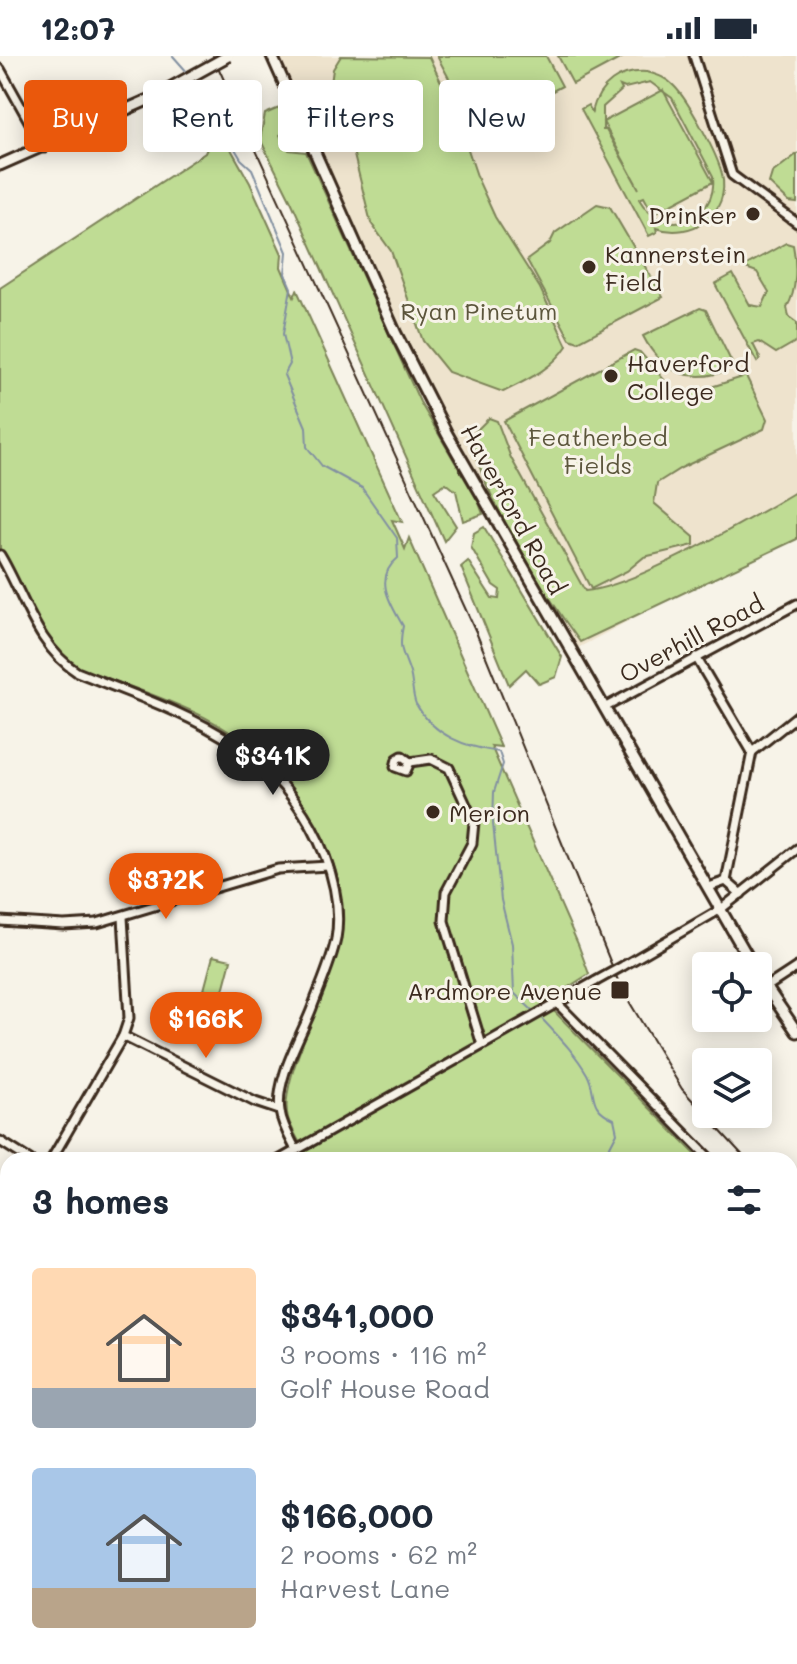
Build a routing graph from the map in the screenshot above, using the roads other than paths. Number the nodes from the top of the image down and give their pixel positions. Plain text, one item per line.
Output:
1 (228, 56) edge
2 (272, 56) edge
3 (694, 56) edge
4 (0, 69) edge
5 (127, 110) edge
6 (24, 112) edge
7 (34, 152) edge
8 (0, 165) edge
9 (797, 223) edge
10 (0, 555) edge
11 (797, 604) edge
12 (696, 657) junction
13 (604, 708) junction
14 (797, 716) edge
15 (752, 752) junction
16 (410, 762) dead end
17 (797, 849) edge
18 (328, 866) junction
19 (726, 881) junction
20 (709, 887) junction
21 (741, 894) junction
22 (721, 909) junction
23 (123, 917) junction
24 (0, 921) edge
25 (745, 952) edge
26 (797, 967) edge
27 (772, 983) edge
28 (772, 998) edge
29 (557, 1003) junction
30 (797, 1032) edge
31 (123, 1036) junction
32 (482, 1045) junction
33 (279, 1110) junction
34 (0, 1141) edge
35 (296, 1150) junction
36 (17, 1152) edge
37 (56, 1152) edge
38 (293, 1152) edge
39 (703, 1152) edge

1 - 5 main road, bridge
2 - 13 main road, Haverford Road
3 - 9 street
4 - 6 street
7 - 8 main road
10 - 18 street
11 - 12 street, Overhill Road
12 - 13 street, Overhill Road
12 - 15 street
13 - 20 main road, Haverford Road
14 - 15 street
15 - 19 street
16 - 32 street
17 - 21 street
18 - 23 street
18 - 33 street
19 - 20 street
19 - 21 street
20 - 22 main road, Haverford Road
21 - 22 street
22 - 25 main road, Haverford Road
22 - 29 street, bridge
23 - 24 street
23 - 31 street
26 - 27 street
28 - 30 main road
29 - 32 street
29 - 39 street
31 - 33 street
31 - 37 street
32 - 35 street
33 - 35 street
34 - 36 street
35 - 38 street

